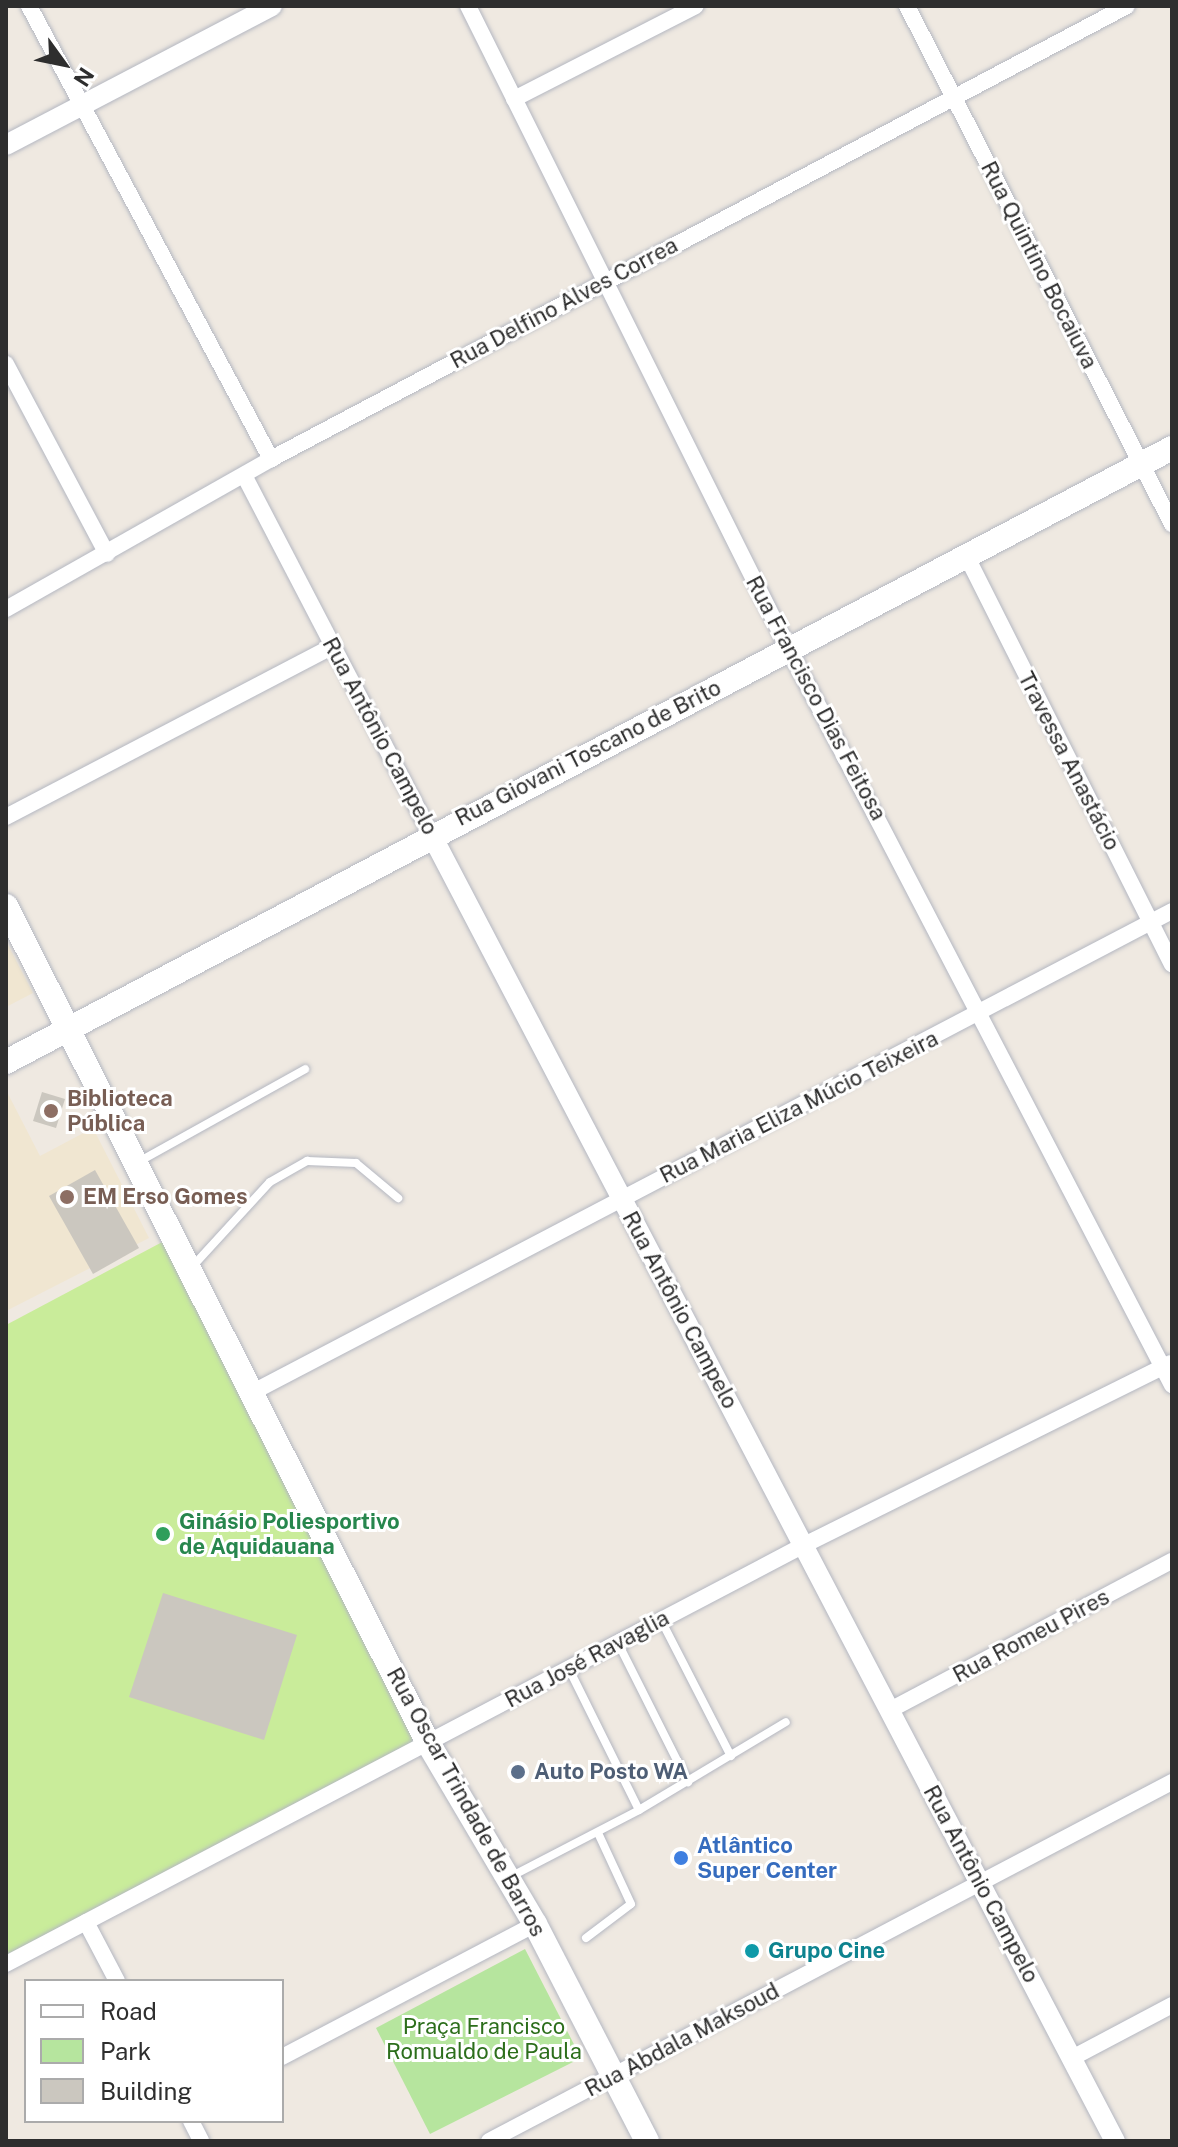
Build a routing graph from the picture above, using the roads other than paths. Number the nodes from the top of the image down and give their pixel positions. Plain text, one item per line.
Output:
1 (29, 6) edge
2 (468, 6) edge
3 (696, 6) edge
4 (907, 6) edge
5 (1127, 6) edge
6 (262, 8) edge
7 (954, 98) junction
8 (514, 99) junction
9 (82, 105) junction
10 (6, 145) edge
11 (605, 281) junction
12 (6, 364) edge
13 (1172, 448) edge
14 (271, 459) junction
15 (1141, 464) junction
16 (246, 479) junction
17 (1172, 524) edge
18 (107, 554) junction
19 (967, 557) junction
20 (6, 609) edge
21 (333, 646) junction
22 (789, 650) junction
23 (6, 817) edge
24 (431, 834) junction
25 (6, 906) edge
26 (1172, 911) edge
27 (1150, 922) junction
28 (1172, 964) edge
29 (982, 1012) junction
30 (69, 1028) junction
31 (6, 1062) edge
32 (305, 1069) dead end
33 (140, 1161) junction
34 (398, 1198) dead end
35 (622, 1199) junction
36 (191, 1268) junction
37 (1167, 1364) edge
38 (1172, 1385) edge
39 (255, 1391) junction
40 (804, 1545) junction
41 (1172, 1561) edge
42 (661, 1620) junction
43 (618, 1643) junction
44 (569, 1669) junction
45 (890, 1710) junction
46 (786, 1722) dead end
47 (428, 1743) junction
48 (731, 1756) junction
49 (688, 1782) junction
50 (1172, 1782) edge
51 (639, 1810) junction
52 (598, 1833) junction
53 (509, 1878) junction
54 (980, 1883) junction
55 (86, 1922) junction
56 (535, 1924) junction
57 (586, 1938) dead end
58 (6, 1964) edge
59 (116, 1979) edge
60 (1172, 2005) edge
61 (284, 2056) edge
62 (1072, 2058) junction
63 (613, 2076) junction
64 (192, 2123) edge
65 (201, 2141) edge
66 (489, 2141) edge
67 (647, 2141) edge
68 (1115, 2141) edge

1 - 9 street
2 - 8 street, Rua Francisco Dias Feitosa
3 - 8 street
4 - 7 street, Rua Quintino Bocaiuva
5 - 7 street, Rua Delfino Alves Correa
6 - 9 street
7 - 11 street, Rua Delfino Alves Correa
7 - 15 street, Rua Quintino Bocaiuva
8 - 11 street, Rua Francisco Dias Feitosa
9 - 10 street
9 - 14 street
11 - 14 street, Rua Delfino Alves Correa
11 - 22 street, Rua Francisco Dias Feitosa
12 - 18 street
13 - 15 main road, Rua Giovani Toscano de Brito
14 - 16 street, Rua Delfino Alves Correa
15 - 17 street, Rua Quintino Bocaiuva
15 - 19 main road, Rua Giovani Toscano de Brito
16 - 18 street, Rua Delfino Alves Correa
16 - 21 street, Rua Antônio Campelo
18 - 20 street, Rua Delfino Alves Correa
19 - 22 main road, Rua Giovani Toscano de Brito
19 - 27 street, Travessa Anastácio
21 - 23 street
21 - 24 street, Rua Antônio Campelo
22 - 24 main road, Rua Giovani Toscano de Brito
22 - 29 street, Rua Francisco Dias Feitosa
24 - 30 main road, Rua Giovani Toscano de Brito
24 - 35 street, Rua Antônio Campelo
25 - 30 main road, Rua Oscar Trindade de Barros
26 - 27 street, Rua Maria Eliza Múcio Teixeira
27 - 28 street, Travessa Anastácio
27 - 29 street, Rua Maria Eliza Múcio Teixeira
29 - 35 street, Rua Maria Eliza Múcio Teixeira
29 - 37 street, Rua Francisco Dias Feitosa
30 - 31 main road, Rua Giovani Toscano de Brito
30 - 33 main road, Rua Oscar Trindade de Barros
32 - 33 lane
33 - 36 main road, Rua Oscar Trindade de Barros
34 - 36 lane
35 - 39 street, Rua Maria Eliza Múcio Teixeira
35 - 40 street, Rua Antônio Campelo
36 - 39 main road, Rua Oscar Trindade de Barros
37 - 38 street, Rua Francisco Dias Feitosa
37 - 40 street, Rua José Ravaglia
39 - 47 main road, Rua Oscar Trindade de Barros
40 - 42 street, Rua José Ravaglia
40 - 45 street, Rua Antônio Campelo
41 - 45 street, Rua Romeu Pires
42 - 43 street, Rua José Ravaglia
42 - 48 lane
43 - 44 street, Rua José Ravaglia
43 - 49 lane
44 - 47 street, Rua José Ravaglia
44 - 51 lane
45 - 54 street, Rua Antônio Campelo
46 - 48 lane
47 - 53 main road, Rua Oscar Trindade de Barros
47 - 55 street, Rua José Ravaglia
48 - 49 lane
49 - 51 lane
50 - 54 street, Rua Abdala Maksoud
51 - 52 lane
52 - 53 lane
52 - 57 lane
53 - 56 main road, Rua Oscar Trindade de Barros
54 - 62 street, Rua Antônio Campelo
54 - 63 street, Rua Abdala Maksoud
55 - 58 street, Rua José Ravaglia
55 - 59 street
56 - 61 street
56 - 63 main road, Rua Oscar Trindade de Barros
60 - 62 street
62 - 68 street, Rua Antônio Campelo
63 - 66 street, Rua Abdala Maksoud
63 - 67 main road, Rua Oscar Trindade de Barros
64 - 65 street

